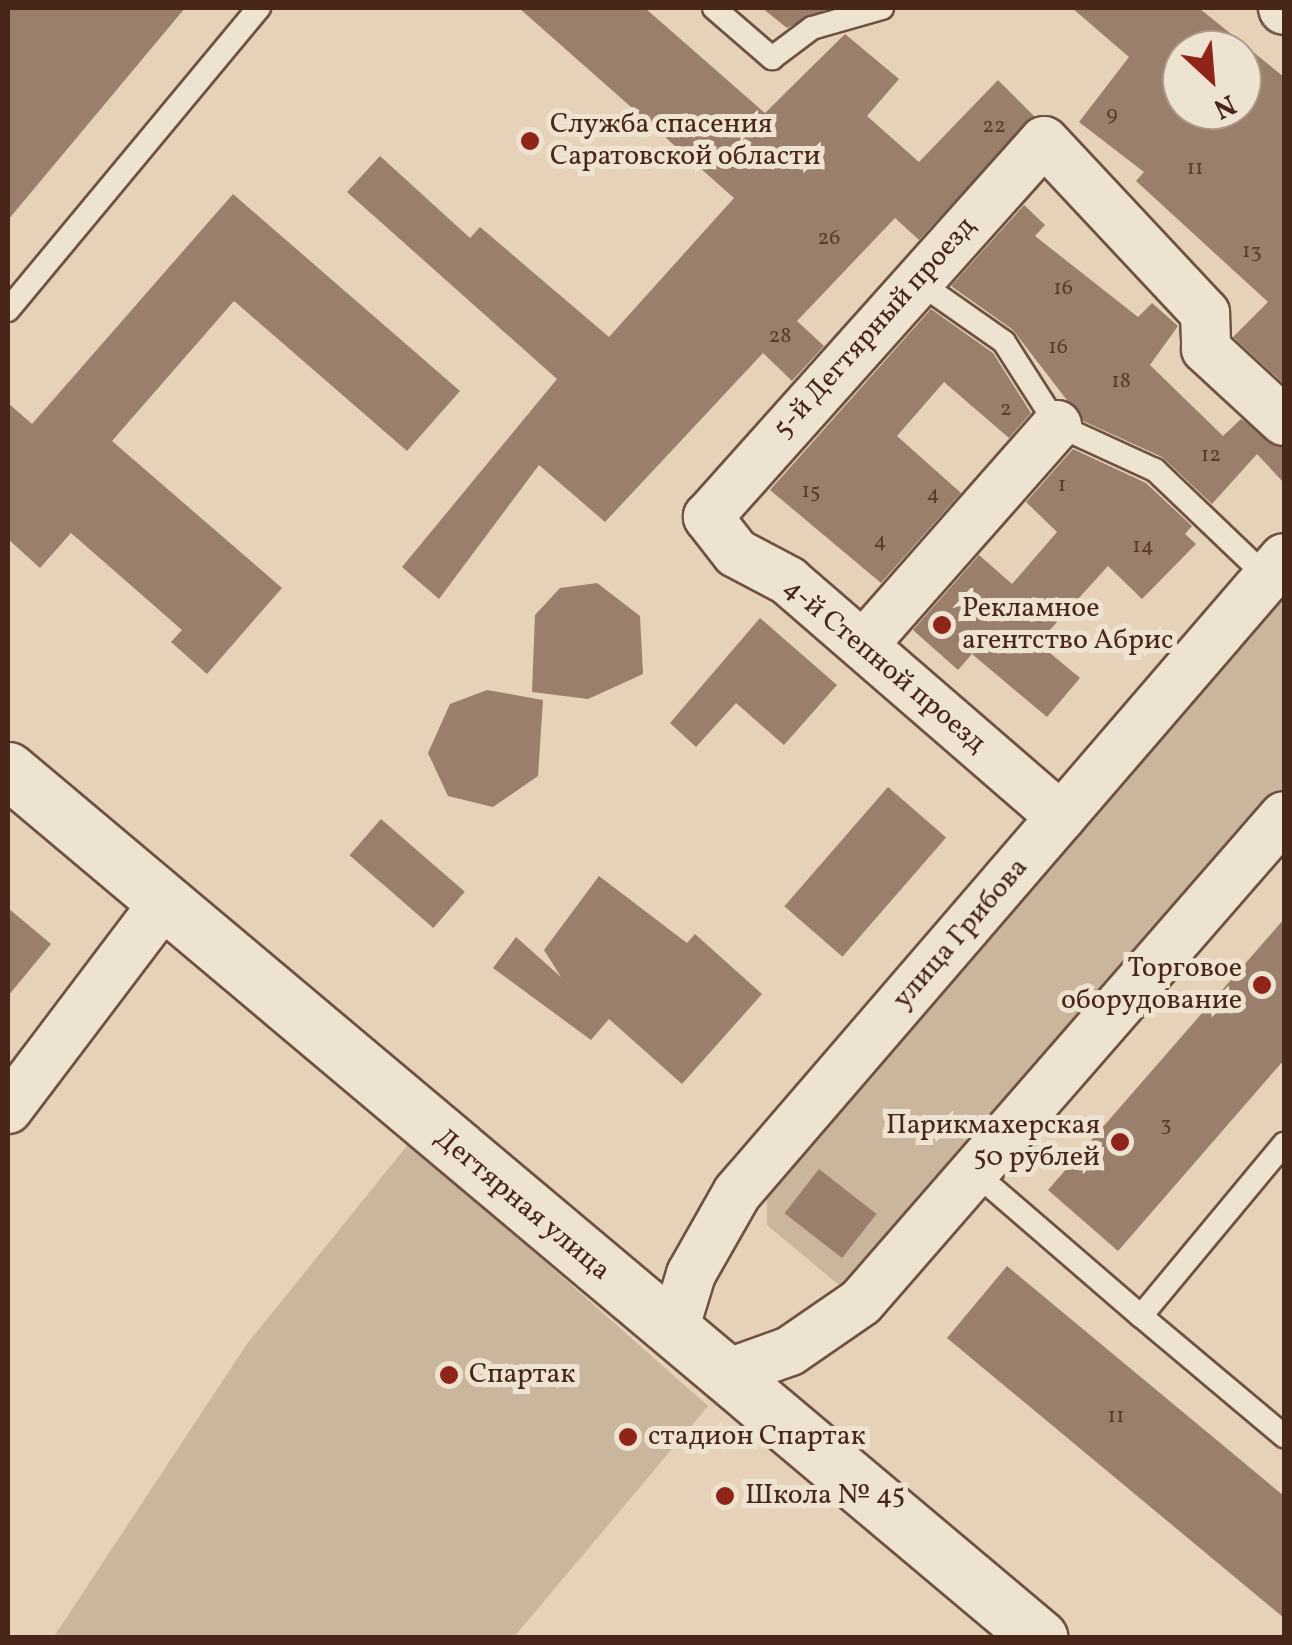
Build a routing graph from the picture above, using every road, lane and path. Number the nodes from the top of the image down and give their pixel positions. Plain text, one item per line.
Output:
1 (259, 8) edge
2 (714, 8) edge
3 (882, 8) edge
4 (918, 281) junction
5 (8, 310) edge
6 (1284, 421) edge
7 (1056, 426) junction
8 (708, 517) joint
9 (1276, 568) edge
10 (864, 644) junction
11 (8, 770) edge
12 (1284, 816) edge
13 (1061, 817) junction
14 (164, 903) junction
15 (8, 1109) edge
16 (1284, 1144) edge
17 (974, 1172) junction
18 (1141, 1316) junction
19 (673, 1333) junction
20 (723, 1376) junction
21 (1284, 1436) edge
22 (1040, 1638) edge

1 - 5 lane
2 - 3 lane
4 - 6 street, 5-й Дегтярный проезд
4 - 7 lane
4 - 8 street, 5-й Дегтярный проезд
7 - 9 lane
7 - 10 street
8 - 10 street, 4-й Степной проезд
9 - 13 street, улица Грибова
10 - 13 street, 4-й Степной проезд
11 - 14 main road, Дегтярная улица
12 - 17 street
13 - 19 street, улица Грибова
14 - 15 street
14 - 19 main road, Дегтярная улица
16 - 18 lane
17 - 18 lane
17 - 20 street
18 - 21 lane
19 - 20 main road, Дегтярная улица
20 - 22 main road, Дегтярная улица

